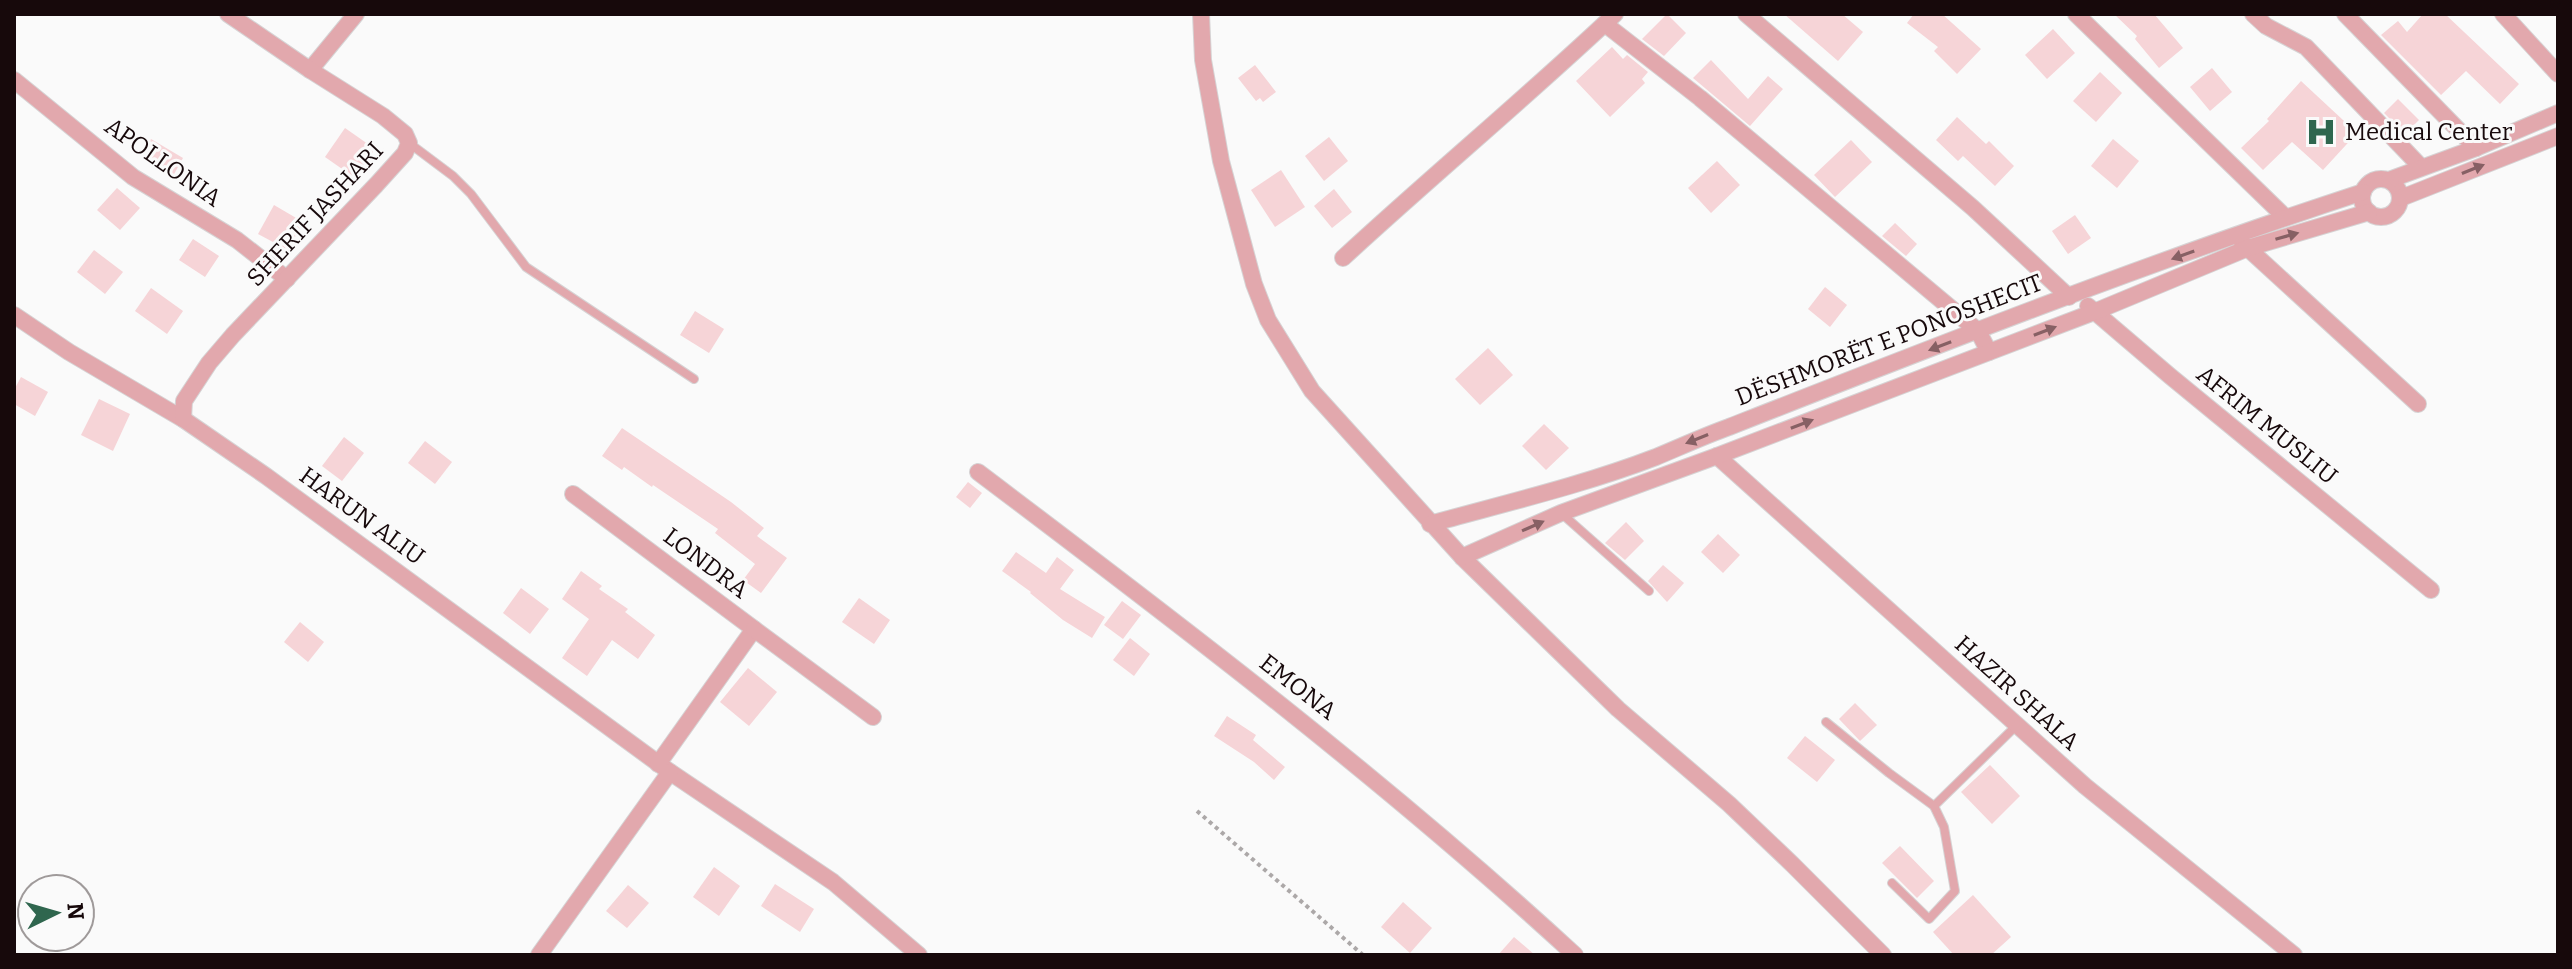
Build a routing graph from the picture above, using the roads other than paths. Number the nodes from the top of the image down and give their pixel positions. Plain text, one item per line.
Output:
1 (228, 14) edge
2 (356, 14) edge
3 (1201, 14) edge
4 (1746, 14) edge
5 (2076, 14) edge
6 (2253, 14) edge
7 (2345, 14) edge
8 (2503, 14) edge
9 (1610, 19) edge
10 (310, 70) junction
11 (2558, 74) edge
12 (14, 80) edge
13 (2558, 113) edge
14 (2558, 136) edge
15 (409, 143) junction
16 (2476, 148) junction
17 (2421, 167) junction
18 (2389, 180) junction
19 (2363, 192) junction
20 (2401, 198) junction
21 (2369, 212) junction
22 (2285, 217) junction
23 (2235, 236) junction
24 (2248, 248) junction
25 (1343, 258) dead end
26 (2156, 265) junction
27 (287, 279) junction
28 (2165, 282) junction
29 (2072, 296) junction
30 (2094, 312) junction
31 (14, 315) edge
32 (1978, 331) junction
33 (1989, 352) junction
34 (694, 379) dead end
35 (2418, 404) dead end
36 (183, 419) junction
37 (1717, 456) junction
38 (1621, 468) junction
39 (978, 472) dead end
40 (1630, 488) junction
41 (573, 494) dead end
42 (1561, 513) junction
43 (1430, 524) junction
44 (1462, 557) junction
45 (2431, 590) dead end
46 (1649, 591) dead end
47 (754, 629) junction
48 (873, 717) dead end
49 (1826, 722) dead end
50 (2017, 725) junction
51 (664, 768) junction
52 (1934, 806) junction
53 (1892, 883) dead end
54 (539, 955) edge
55 (919, 955) edge
56 (1575, 955) edge
57 (1883, 955) edge
58 (2294, 955) edge

1 - 10 street, SHERIF JASHARI
2 - 10 street
3 - 43 street
4 - 29 street, AFRIM MUSLIU
5 - 22 street
6 - 17 street
7 - 16 street
8 - 11 street
9 - 25 street
9 - 32 street
10 - 15 street, SHERIF JASHARI
12 - 27 street, APOLLONIA
13 - 16 street, DËSHMORËT E PONOSHECIT
20 -> 14 street, DËSHMORËT E PONOSHECIT
15 - 27 street, SHERIF JASHARI
15 - 34 lane
16 - 17 street, DËSHMORËT E PONOSHECIT
17 - 18 street, DËSHMORËT E PONOSHECIT
18 - 19 street, DËSHMORËT E PONOSHECIT
18 - 20 street
19 - 21 street
19 - 22 street, DËSHMORËT E PONOSHECIT
20 - 21 street, DËSHMORËT E PONOSHECIT
24 -> 21 street, DËSHMORËT E PONOSHECIT
22 - 23 street, DËSHMORËT E PONOSHECIT
23 - 24 street
23 -> 26 street, DËSHMORËT E PONOSHECIT
24 - 28 street, DËSHMORËT E PONOSHECIT
24 - 35 street
26 - 28 street
26 - 29 street, DËSHMORËT E PONOSHECIT
27 - 36 street, SHERIF JASHARI
28 - 30 street, DËSHMORËT E PONOSHECIT
29 - 30 street, AFRIM MUSLIU
29 - 32 street, DËSHMORËT E PONOSHECIT
33 -> 30 street, DËSHMORËT E PONOSHECIT
30 - 45 street, AFRIM MUSLIU
31 - 36 street, HARUN ALIU
32 - 33 street
32 -> 38 street, DËSHMORËT E PONOSHECIT
37 -> 33 street, DËSHMORËT E PONOSHECIT
36 - 51 street, HARUN ALIU
37 - 40 street, DËSHMORËT E PONOSHECIT
37 - 50 street, HAZIR SHALA
38 - 40 street
38 - 43 street, DËSHMORËT E PONOSHECIT
39 - 56 street, EMONA
40 - 42 street, DËSHMORËT E PONOSHECIT
41 - 47 street, LONDRA
44 -> 42 street, DËSHMORËT E PONOSHECIT
42 - 46 lane
43 - 44 street
44 - 57 street
47 - 48 street
47 - 51 street, LONDRA
49 - 52 lane
50 - 52 lane
50 - 58 street, HAZIR SHALA
51 - 54 street
51 - 55 street, HARUN ALIU
52 - 53 lane

